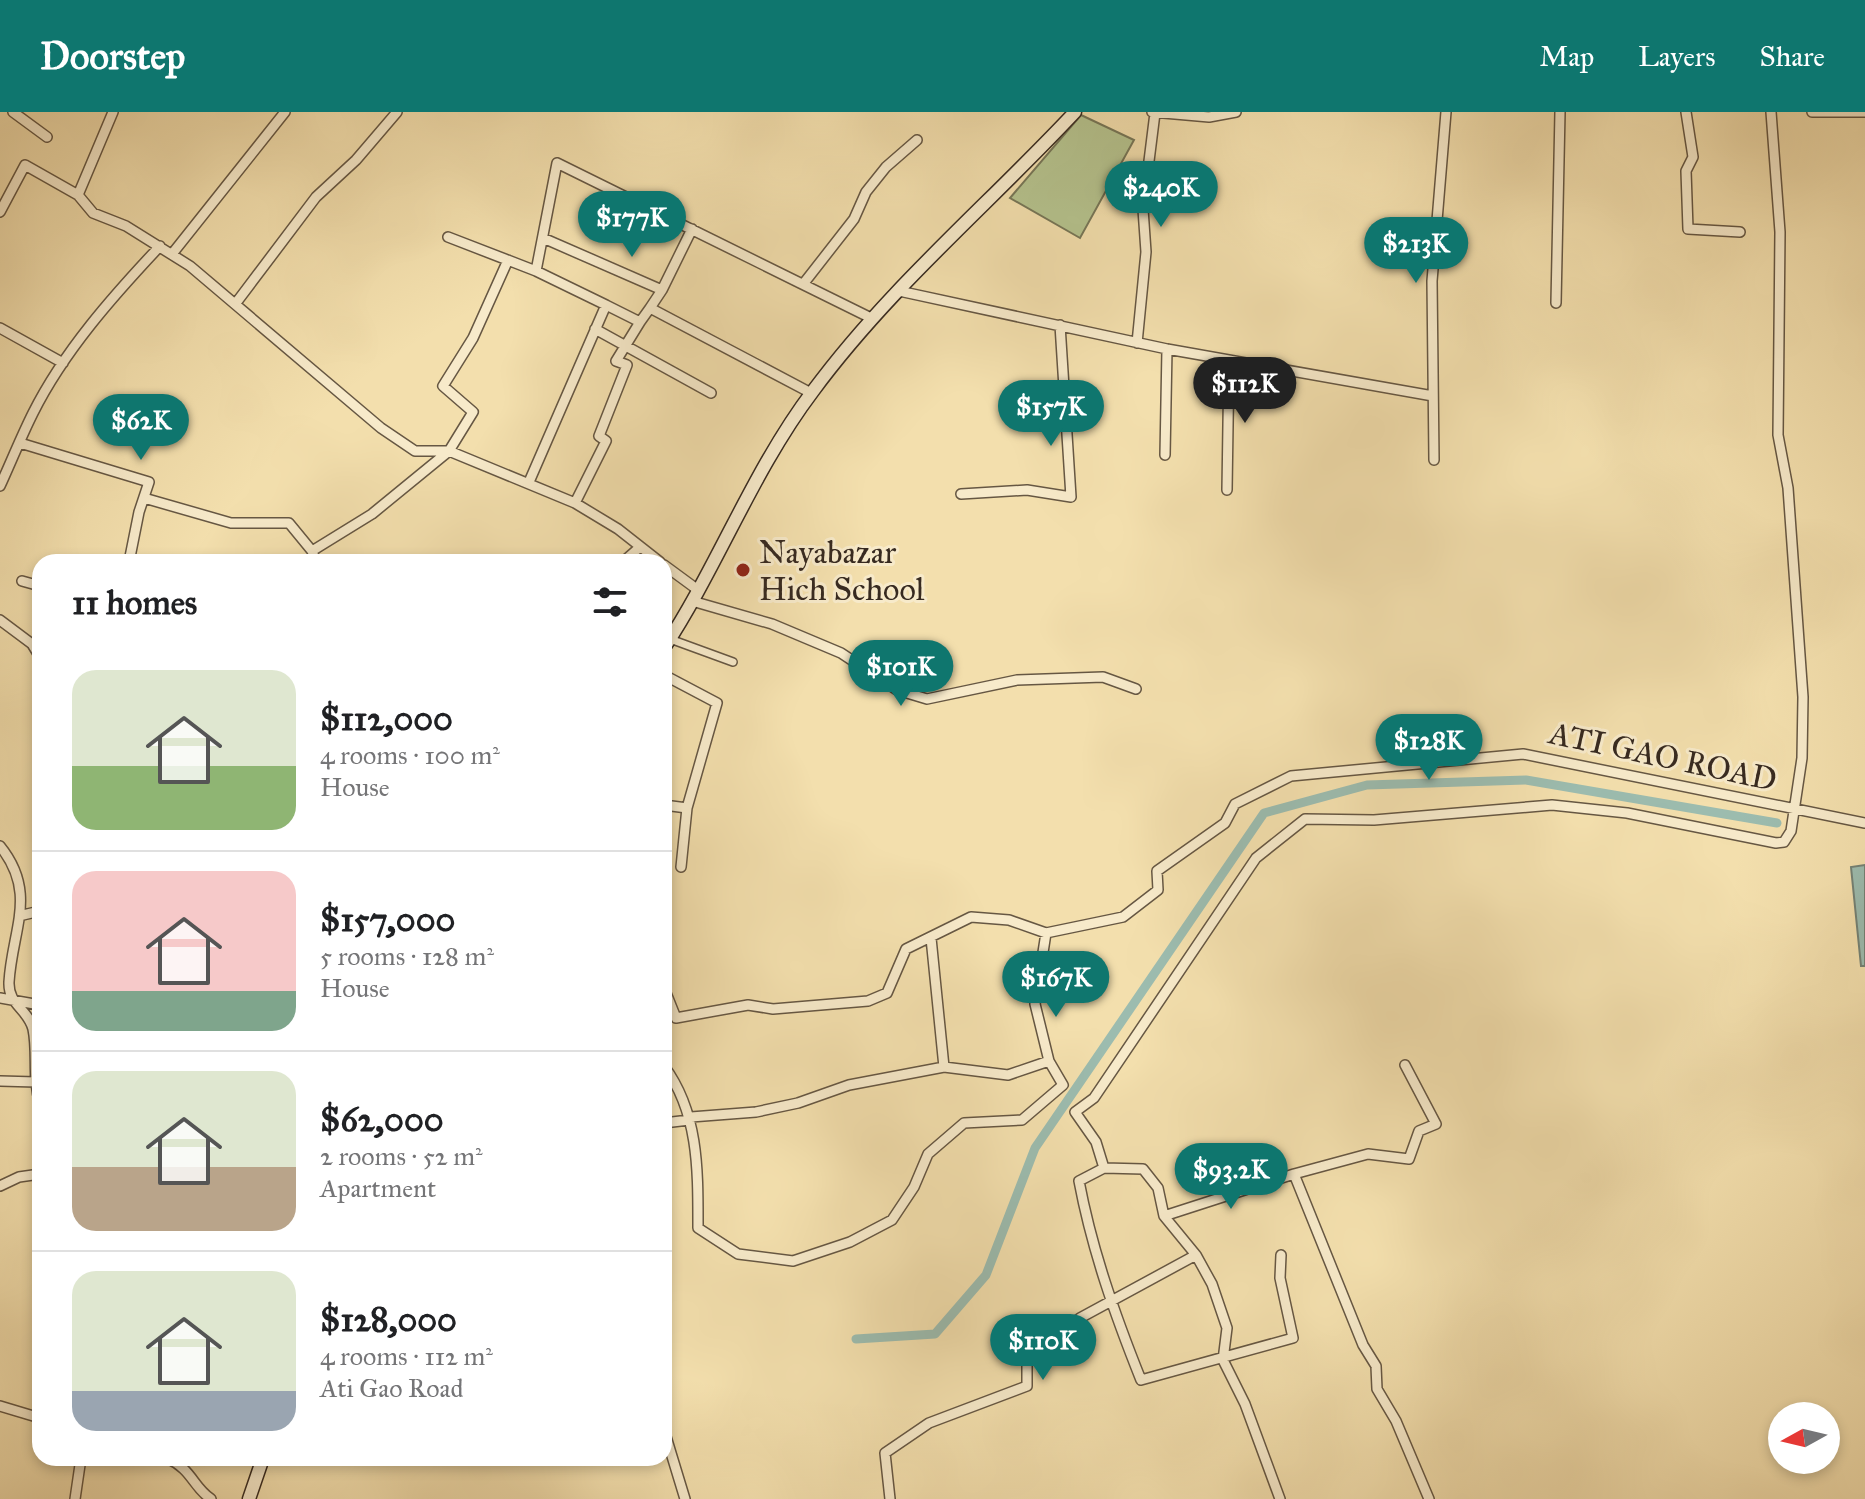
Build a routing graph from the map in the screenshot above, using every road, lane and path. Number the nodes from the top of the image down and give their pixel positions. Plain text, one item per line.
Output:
1 (13, 112) edge
2 (113, 112) edge
3 (285, 112) edge
4 (397, 112) edge
5 (1075, 112) edge
6 (1153, 112) edge
7 (1236, 112) edge
8 (1446, 112) edge
9 (1560, 112) edge
10 (1686, 112) edge
11 (1771, 112) edge
12 (1812, 112) edge
13 (1865, 112) edge
14 (47, 137) dead end
15 (917, 140) dead end
16 (78, 195) junction
17 (0, 212) edge
18 (692, 229) junction
19 (1740, 232) dead end
20 (448, 237) dead end
21 (543, 238) junction
22 (160, 246) junction
23 (172, 254) junction
24 (508, 260) junction
25 (536, 271) junction
26 (804, 283) junction
27 (662, 290) junction
28 (899, 291) junction
29 (236, 303) junction
30 (1556, 303) dead end
31 (606, 305) junction
32 (650, 308) junction
33 (871, 318) junction
34 (640, 322) junction
35 (1060, 325) junction
36 (0, 328) edge
37 (595, 329) junction
38 (1137, 343) junction
39 (624, 347) junction
40 (1167, 349) junction
41 (1229, 360) junction
42 (63, 363) junction
43 (711, 393) dead end
44 (811, 393) junction
45 (1433, 396) junction
46 (20, 443) junction
47 (449, 451) junction
48 (1165, 455) dead end
49 (1434, 460) dead end
50 (529, 482) junction
51 (0, 486) edge
52 (1227, 490) dead end
53 (961, 494) dead end
54 (144, 498) junction
55 (575, 503) junction
56 (640, 547) junction
57 (312, 551) junction
58 (131, 554) edge
59 (313, 554) edge
60 (632, 554) edge
61 (649, 554) edge
62 (672, 573) edge
63 (22, 581) dead end
64 (32, 584) edge
65 (695, 595) junction
66 (0, 620) edge
67 (672, 635) edge
68 (32, 644) edge
69 (672, 645) edge
70 (733, 662) dead end
71 (672, 679) edge
72 (1136, 689) dead end
73 (672, 806) edge
74 (687, 808) junction
75 (1796, 810) junction
76 (1865, 823) edge
77 (0, 846) edge
78 (681, 867) dead end
79 (32, 913) edge
80 (23, 915) junction
81 (1046, 933) junction
82 (931, 938) junction
83 (0, 998) edge
84 (11, 1001) junction
85 (32, 1004) edge
86 (672, 1008) edge
87 (32, 1028) edge
88 (1049, 1061) junction
89 (1405, 1065) dead end
90 (944, 1067) junction
91 (0, 1081) edge
92 (32, 1082) edge
93 (672, 1082) edge
94 (690, 1119) junction
95 (672, 1122) edge
96 (1104, 1168) junction
97 (1294, 1174) junction
98 (32, 1175) edge
99 (0, 1186) edge
100 (1164, 1216) junction
101 (1196, 1255) junction
102 (1281, 1255) dead end
103 (1110, 1304) junction
104 (1223, 1360) junction
105 (0, 1406) edge
106 (32, 1416) edge
107 (672, 1456) edge
108 (80, 1466) edge
109 (179, 1466) edge
110 (260, 1466) edge
111 (75, 1499) edge
112 (211, 1499) edge
113 (249, 1499) edge
114 (685, 1499) edge
115 (890, 1499) edge
116 (1280, 1499) edge
117 (1429, 1499) edge

1 - 14 street
2 - 16 street
3 - 23 street
4 - 29 street
5 - 28 main road
6 - 7 street
6 - 38 street
8 - 45 street
9 - 30 street
10 - 19 street
11 - 75 street
12 - 13 street
15 - 26 street
16 - 17 street
16 - 22 street
18 - 21 street
18 - 26 street
18 - 27 street
20 - 24 street
21 - 25 street
21 - 27 street
22 - 23 street
22 - 42 street
23 - 29 street
24 - 25 street
24 - 47 street
25 - 31 street
26 - 33 street
27 - 32 street
28 - 33 main road
28 - 35 street
29 - 47 street
31 - 34 street
31 - 37 street
32 - 34 street
32 - 44 street
33 - 44 main road
34 - 39 street
35 - 38 street
35 - 53 street
36 - 42 street
37 - 39 street
37 - 50 street
38 - 40 street
39 - 43 street
39 - 55 street
40 - 41 street
40 - 48 street
41 - 45 street
41 - 52 street
42 - 46 street
44 - 65 main road
45 - 49 street
46 - 51 street
46 - 54 street
47 - 50 street
47 - 57 street
50 - 55 street
54 - 57 street
54 - 58 street
55 - 56 street
56 - 60 street
56 - 61 street
57 - 59 street
62 - 65 street
63 - 64 street
65 - 67 main road
65 - 72 street
66 - 68 street
69 - 70 street
71 - 74 street
73 - 74 street
74 - 78 street
75 - 76 street, ATI GAO ROAD
75 - 81 street, ATI GAO ROAD
75 - 96 street
77 - 80 street
79 - 80 street
80 - 84 street
81 - 82 street
81 - 88 street
82 - 86 street
82 - 90 street
83 - 84 street
84 - 85 street
84 - 87 street
88 - 90 street
88 - 94 street
89 - 97 street
90 - 94 street
91 - 92 street
93 - 94 street
94 - 95 street
96 - 100 street
96 - 103 street
97 - 100 street
97 - 117 street
98 - 99 street
100 - 101 street
101 - 103 street
101 - 104 street
102 - 104 street
103 - 104 street
103 - 115 street
104 - 116 street
105 - 106 street
107 - 114 street
108 - 111 street
109 - 112 street
110 - 113 main road

